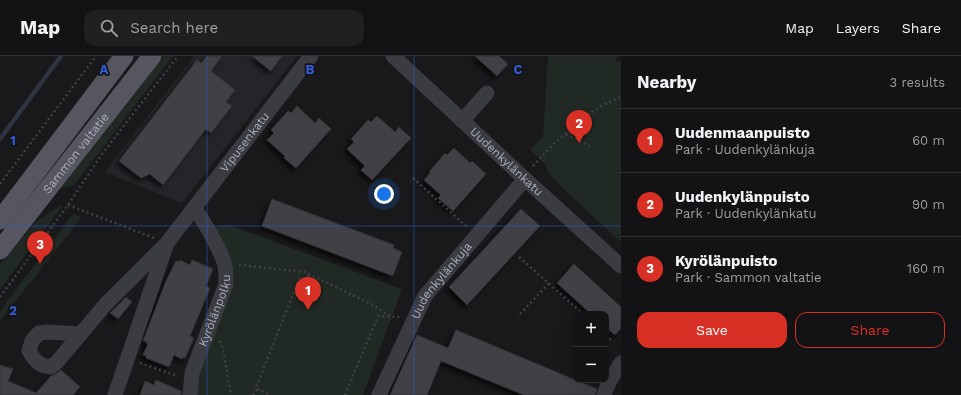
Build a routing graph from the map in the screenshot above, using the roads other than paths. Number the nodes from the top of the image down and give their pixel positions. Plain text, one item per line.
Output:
1 (124, 56) edge
2 (152, 56) edge
3 (311, 56) edge
4 (393, 56) edge
5 (487, 93) dead end
6 (462, 121) junction
7 (529, 173) junction
8 (194, 208) junction
9 (0, 220) edge
10 (167, 243) junction
11 (0, 250) edge
12 (621, 266) edge
13 (81, 334) dead end
14 (621, 363) edge
15 (115, 395) edge
16 (190, 395) edge
17 (379, 395) edge
18 (604, 395) edge

1 - 9 main road, Sammon valtatie
2 - 11 main road, Sammon valtatie
3 - 8 street, Vipusenkatu
4 - 6 street, Uudenkylänkatu
5 - 6 street
6 - 7 street, Uudenkylänkatu
7 - 12 street, Uudenkylänkatu
7 - 17 street, Uudenkylänkuja
8 - 10 street, Vipusenkatu
8 - 16 street, Kyrölänpolku
10 - 13 street
10 - 15 street
14 - 18 street

